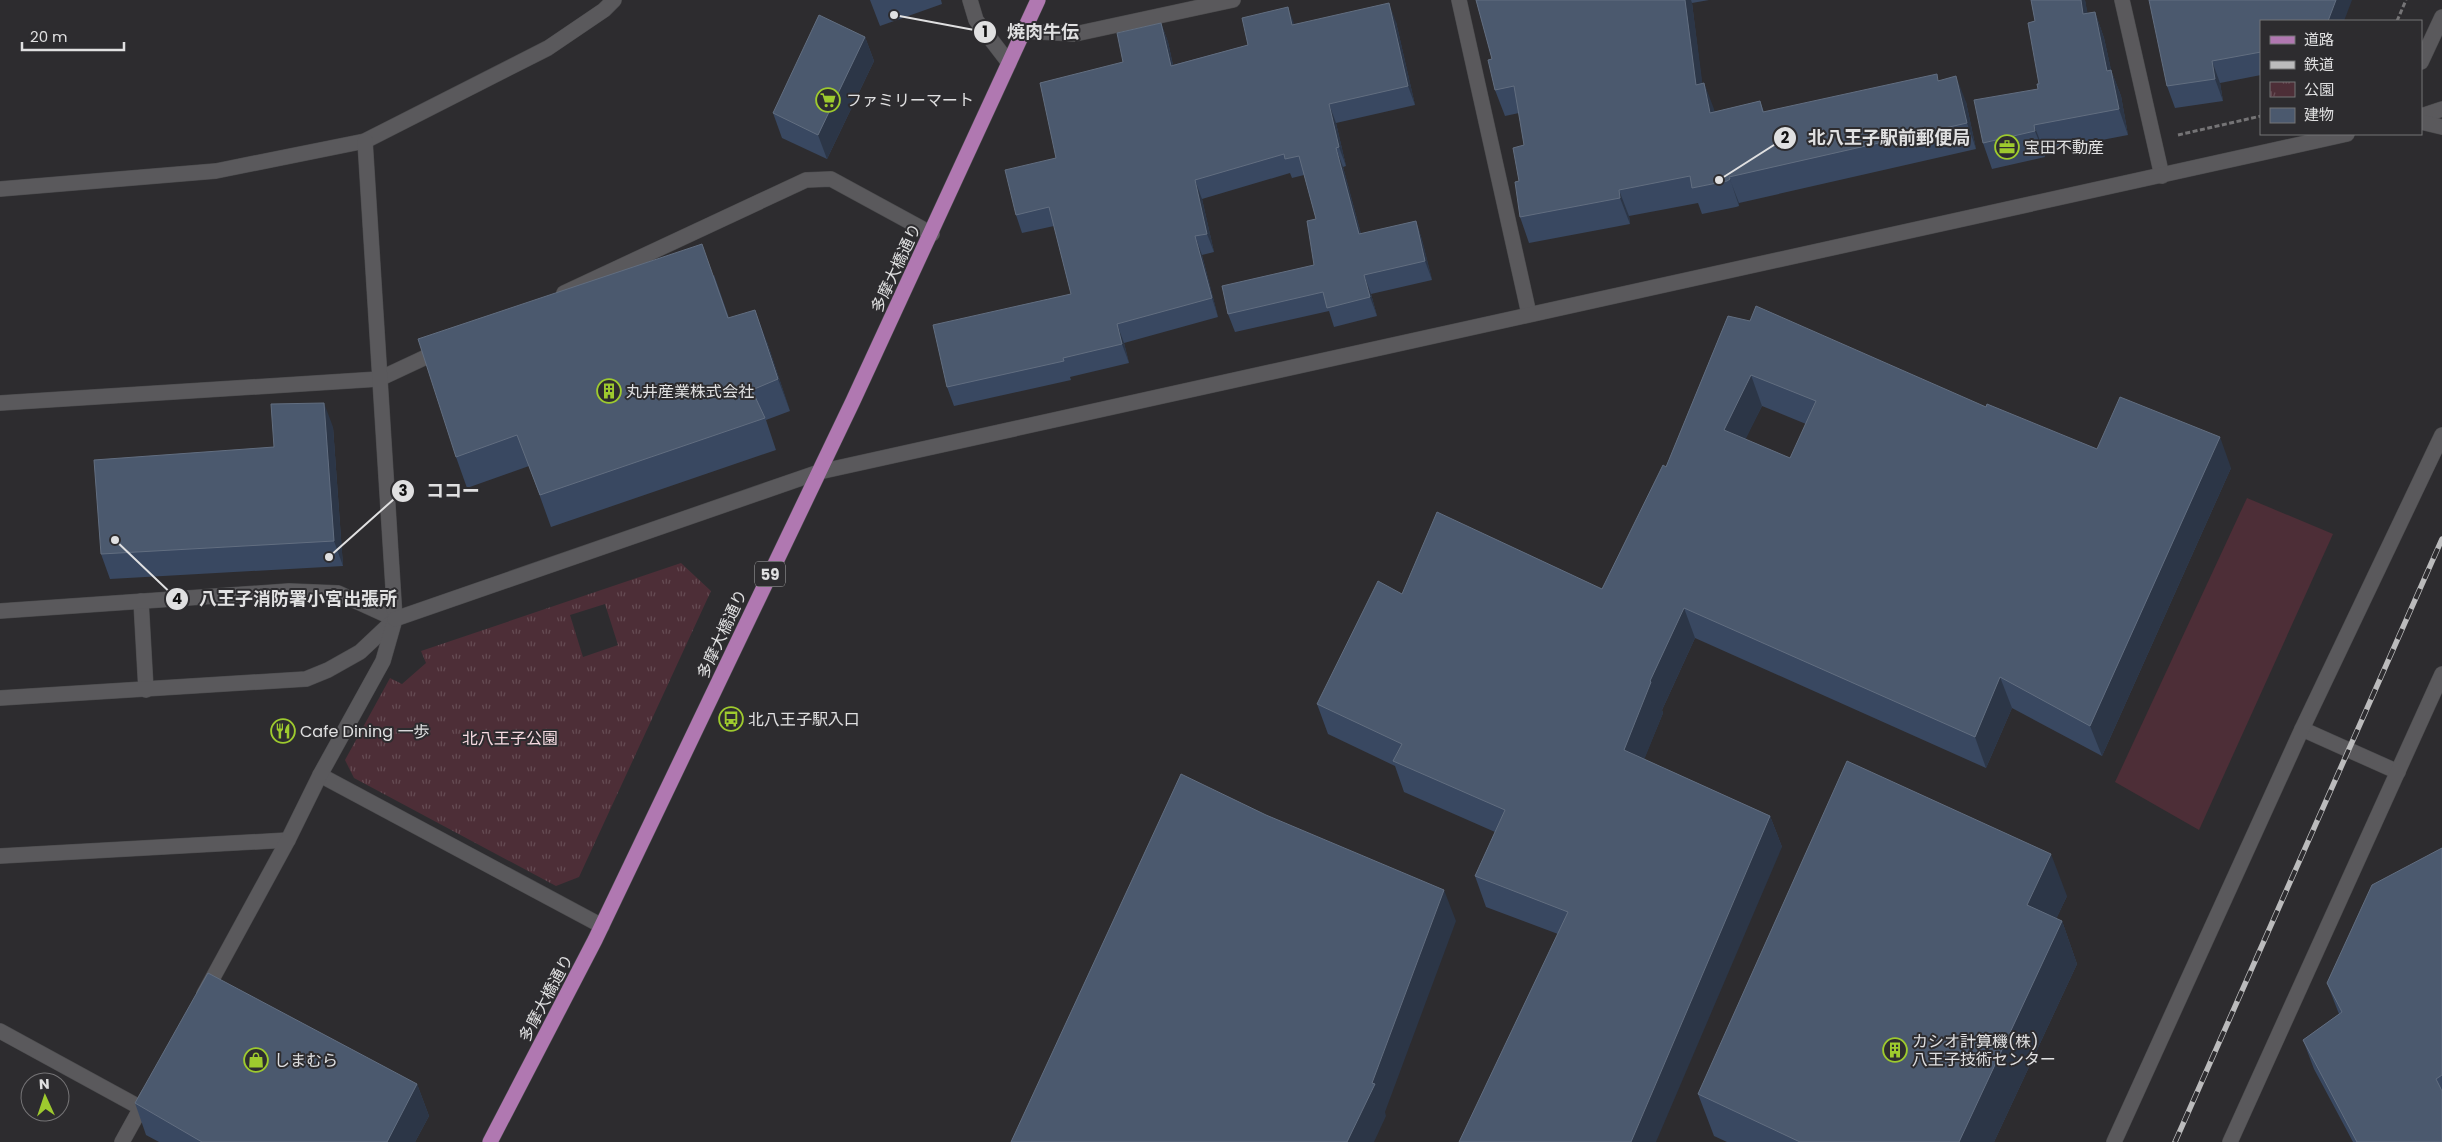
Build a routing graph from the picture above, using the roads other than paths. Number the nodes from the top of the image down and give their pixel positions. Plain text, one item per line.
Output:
1 (614, 0) edge
2 (970, 0) edge
3 (1038, 0) edge
4 (1233, 0) edge
5 (1459, 0) edge
6 (2122, 0) edge
7 (2442, 18) edge
8 (1024, 31) junction
9 (2422, 60) edge
10 (1009, 63) junction
11 (2442, 109) edge
12 (2422, 116) edge
13 (2422, 122) edge
14 (2442, 127) edge
15 (2343, 135) edge
16 (365, 141) junction
17 (2162, 176) junction
18 (0, 188) edge
19 (932, 234) junction
20 (548, 300) edge
21 (1529, 314) junction
22 (450, 346) edge
23 (379, 379) junction
24 (0, 403) edge
25 (2442, 435) edge
26 (819, 472) junction
27 (141, 601) junction
28 (0, 610) edge
29 (395, 619) junction
30 (2442, 674) edge
31 (146, 690) junction
32 (0, 698) edge
33 (2302, 729) junction
34 (2398, 772) junction
35 (320, 775) junction
36 (288, 840) junction
37 (0, 856) edge
38 (602, 926) junction
39 (198, 1004) edge
40 (0, 1031) edge
41 (155, 1082) edge
42 (141, 1108) junction
43 (122, 1142) edge
44 (490, 1142) edge
45 (2114, 1142) edge
46 (2230, 1142) edge

1 - 16 street
2 - 10 street
3 - 8 main road, 多摩大橋通り / 59
4 - 8 street
5 - 21 street
6 - 17 street
7 - 9 street
8 - 10 main road, 多摩大橋通り / 59
10 - 19 main road, 多摩大橋通り / 59
11 - 12 street
13 - 14 street
15 - 17 street
16 - 18 street
16 - 23 street
17 - 21 street
19 - 20 street
19 - 26 main road, 多摩大橋通り / 59
21 - 26 street
22 - 23 street
23 - 24 street
23 - 29 street
25 - 33 street
26 - 29 street
26 - 38 main road, 多摩大橋通り / 59
27 - 28 street
27 - 29 street
27 - 31 street
29 - 31 street
29 - 35 street
30 - 34 street
31 - 32 street
33 - 34 street
33 - 45 street
34 - 46 street
35 - 36 street
35 - 38 street
36 - 37 street
36 - 39 street
38 - 44 main road, 多摩大橋通り / 59
40 - 42 street
41 - 42 street
42 - 43 street

